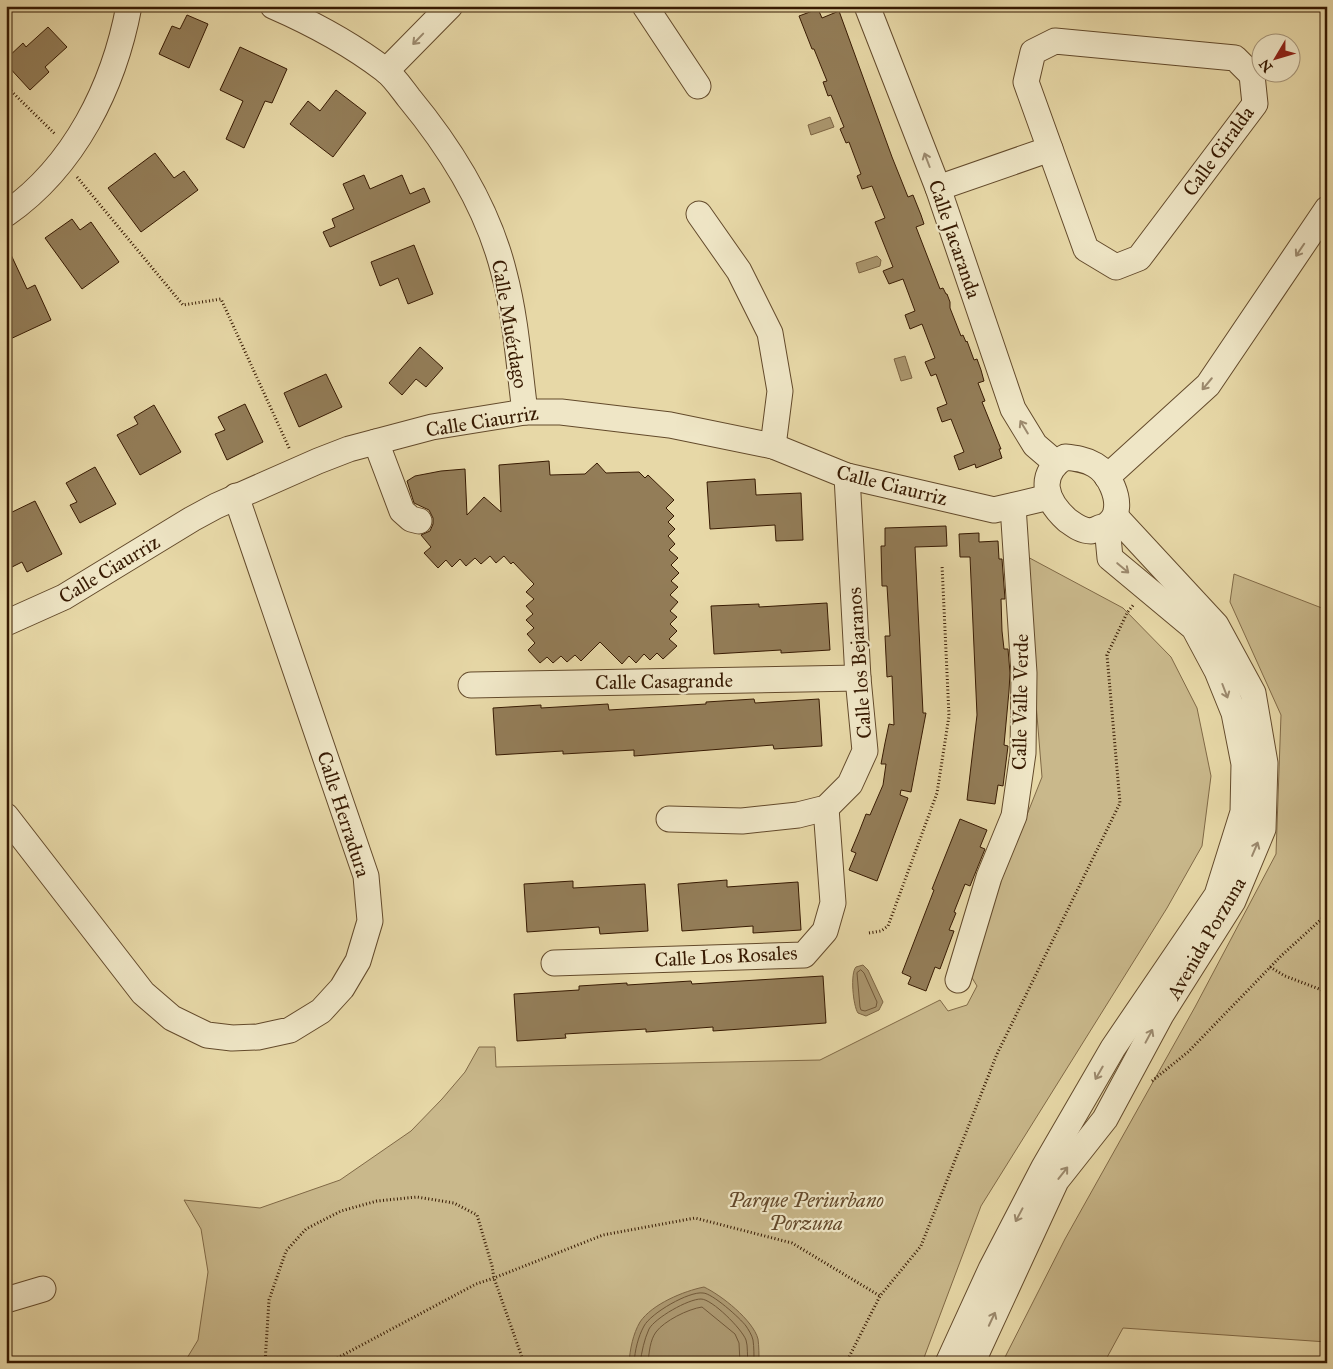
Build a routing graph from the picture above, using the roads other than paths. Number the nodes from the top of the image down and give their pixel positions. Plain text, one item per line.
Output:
1 (129, 6) edge
2 (273, 6) edge
3 (450, 6) edge
4 (645, 6) edge
5 (867, 6) edge
6 (386, 71) junction
7 (698, 86) dead end
8 (1050, 149) junction
9 (938, 188) junction
10 (1327, 210) edge
11 (6, 214) edge
12 (699, 214) dead end
13 (525, 412) junction
14 (376, 442) junction
15 (773, 446) junction
16 (1056, 463) junction
17 (847, 476) junction
18 (1107, 477) junction
19 (236, 496) junction
20 (1049, 498) junction
21 (1013, 506) junction
22 (419, 521) dead end
23 (1111, 521) junction
24 (6, 623) edge
25 (858, 678) junction
26 (471, 685) dead end
27 (826, 808) junction
28 (6, 816) edge
29 (669, 819) dead end
30 (554, 963) dead end
31 (958, 980) dead end
32 (43, 1289) dead end
33 (6, 1300) edge
34 (948, 1363) edge
35 (972, 1363) edge

1 - 11 street
2 - 6 street, Calle Muérdago
3 -> 6 street
4 - 7 street
9 -> 5 street, Calle Jacaranda
6 - 13 street, Calle Muérdago
8 - 8 street, Calle Giralda
8 - 9 street
16 -> 9 street, Calle Jacaranda
10 -> 18 street
12 - 15 street
13 - 14 street, Calle Ciaurriz
13 - 15 street, Calle Ciaurriz
14 - 19 street, Calle Ciaurriz
14 - 22 street
15 - 17 street, Calle Ciaurriz
16 - 18 street
16 - 20 street
17 - 21 street, Calle Ciaurriz
17 - 25 street, Calle los Bejaranos
18 - 23 street
19 - 24 street, Calle Ciaurriz
19 - 28 street, Calle Herradura
20 - 21 street, Calle Ciaurriz
20 - 23 street
21 - 31 street, Calle Valle Verde
23 -> 34 street, Avenida Porzuna
35 -> 23 street, Avenida Porzuna
25 - 26 street, Calle Casagrande
25 - 27 street, Calle los Bejaranos
27 - 29 street
27 - 30 street, Calle Los Rosales
32 - 33 street

